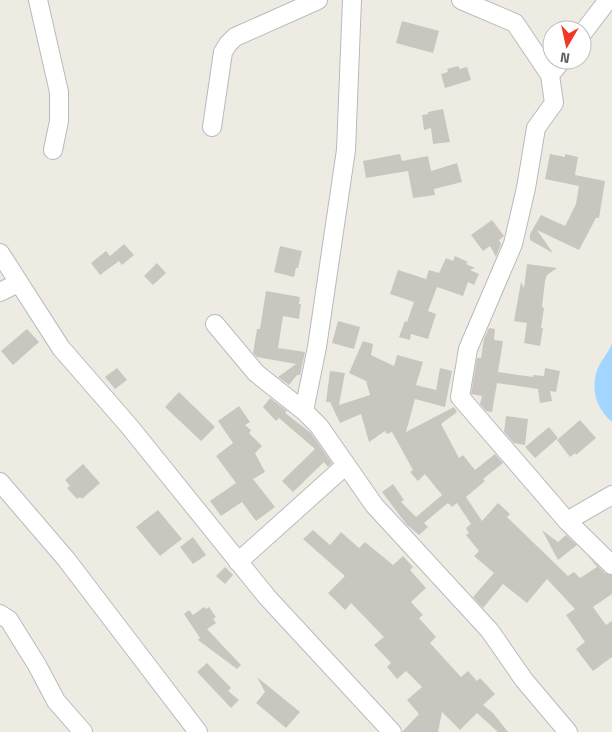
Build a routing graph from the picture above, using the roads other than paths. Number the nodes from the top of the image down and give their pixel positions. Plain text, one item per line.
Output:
1 (38, 0) edge
2 (318, 0) edge
3 (352, 0) edge
4 (461, 0) edge
5 (608, 0) edge
6 (592, 21) edge
7 (554, 70) edge
8 (550, 75) junction
9 (212, 127) dead end
10 (53, 150) dead end
11 (0, 253) edge
12 (18, 282) junction
13 (0, 292) edge
14 (214, 324) dead end
15 (304, 411) junction
16 (346, 465) junction
17 (0, 482) edge
18 (612, 495) edge
19 (568, 521) junction
20 (238, 562) junction
21 (612, 565) edge
22 (0, 614) edge
23 (385, 730) edge
24 (83, 732) edge
25 (198, 732) edge
26 (568, 732) edge

1 - 10 street
2 - 9 street
3 - 15 street
4 - 8 street
5 - 6 street
7 - 8 street
8 - 19 street
11 - 12 street
12 - 13 street
12 - 20 street
14 - 15 street
15 - 16 street
16 - 20 street
16 - 26 street
17 - 25 street
18 - 19 street
19 - 21 street
20 - 23 street
22 - 24 street

